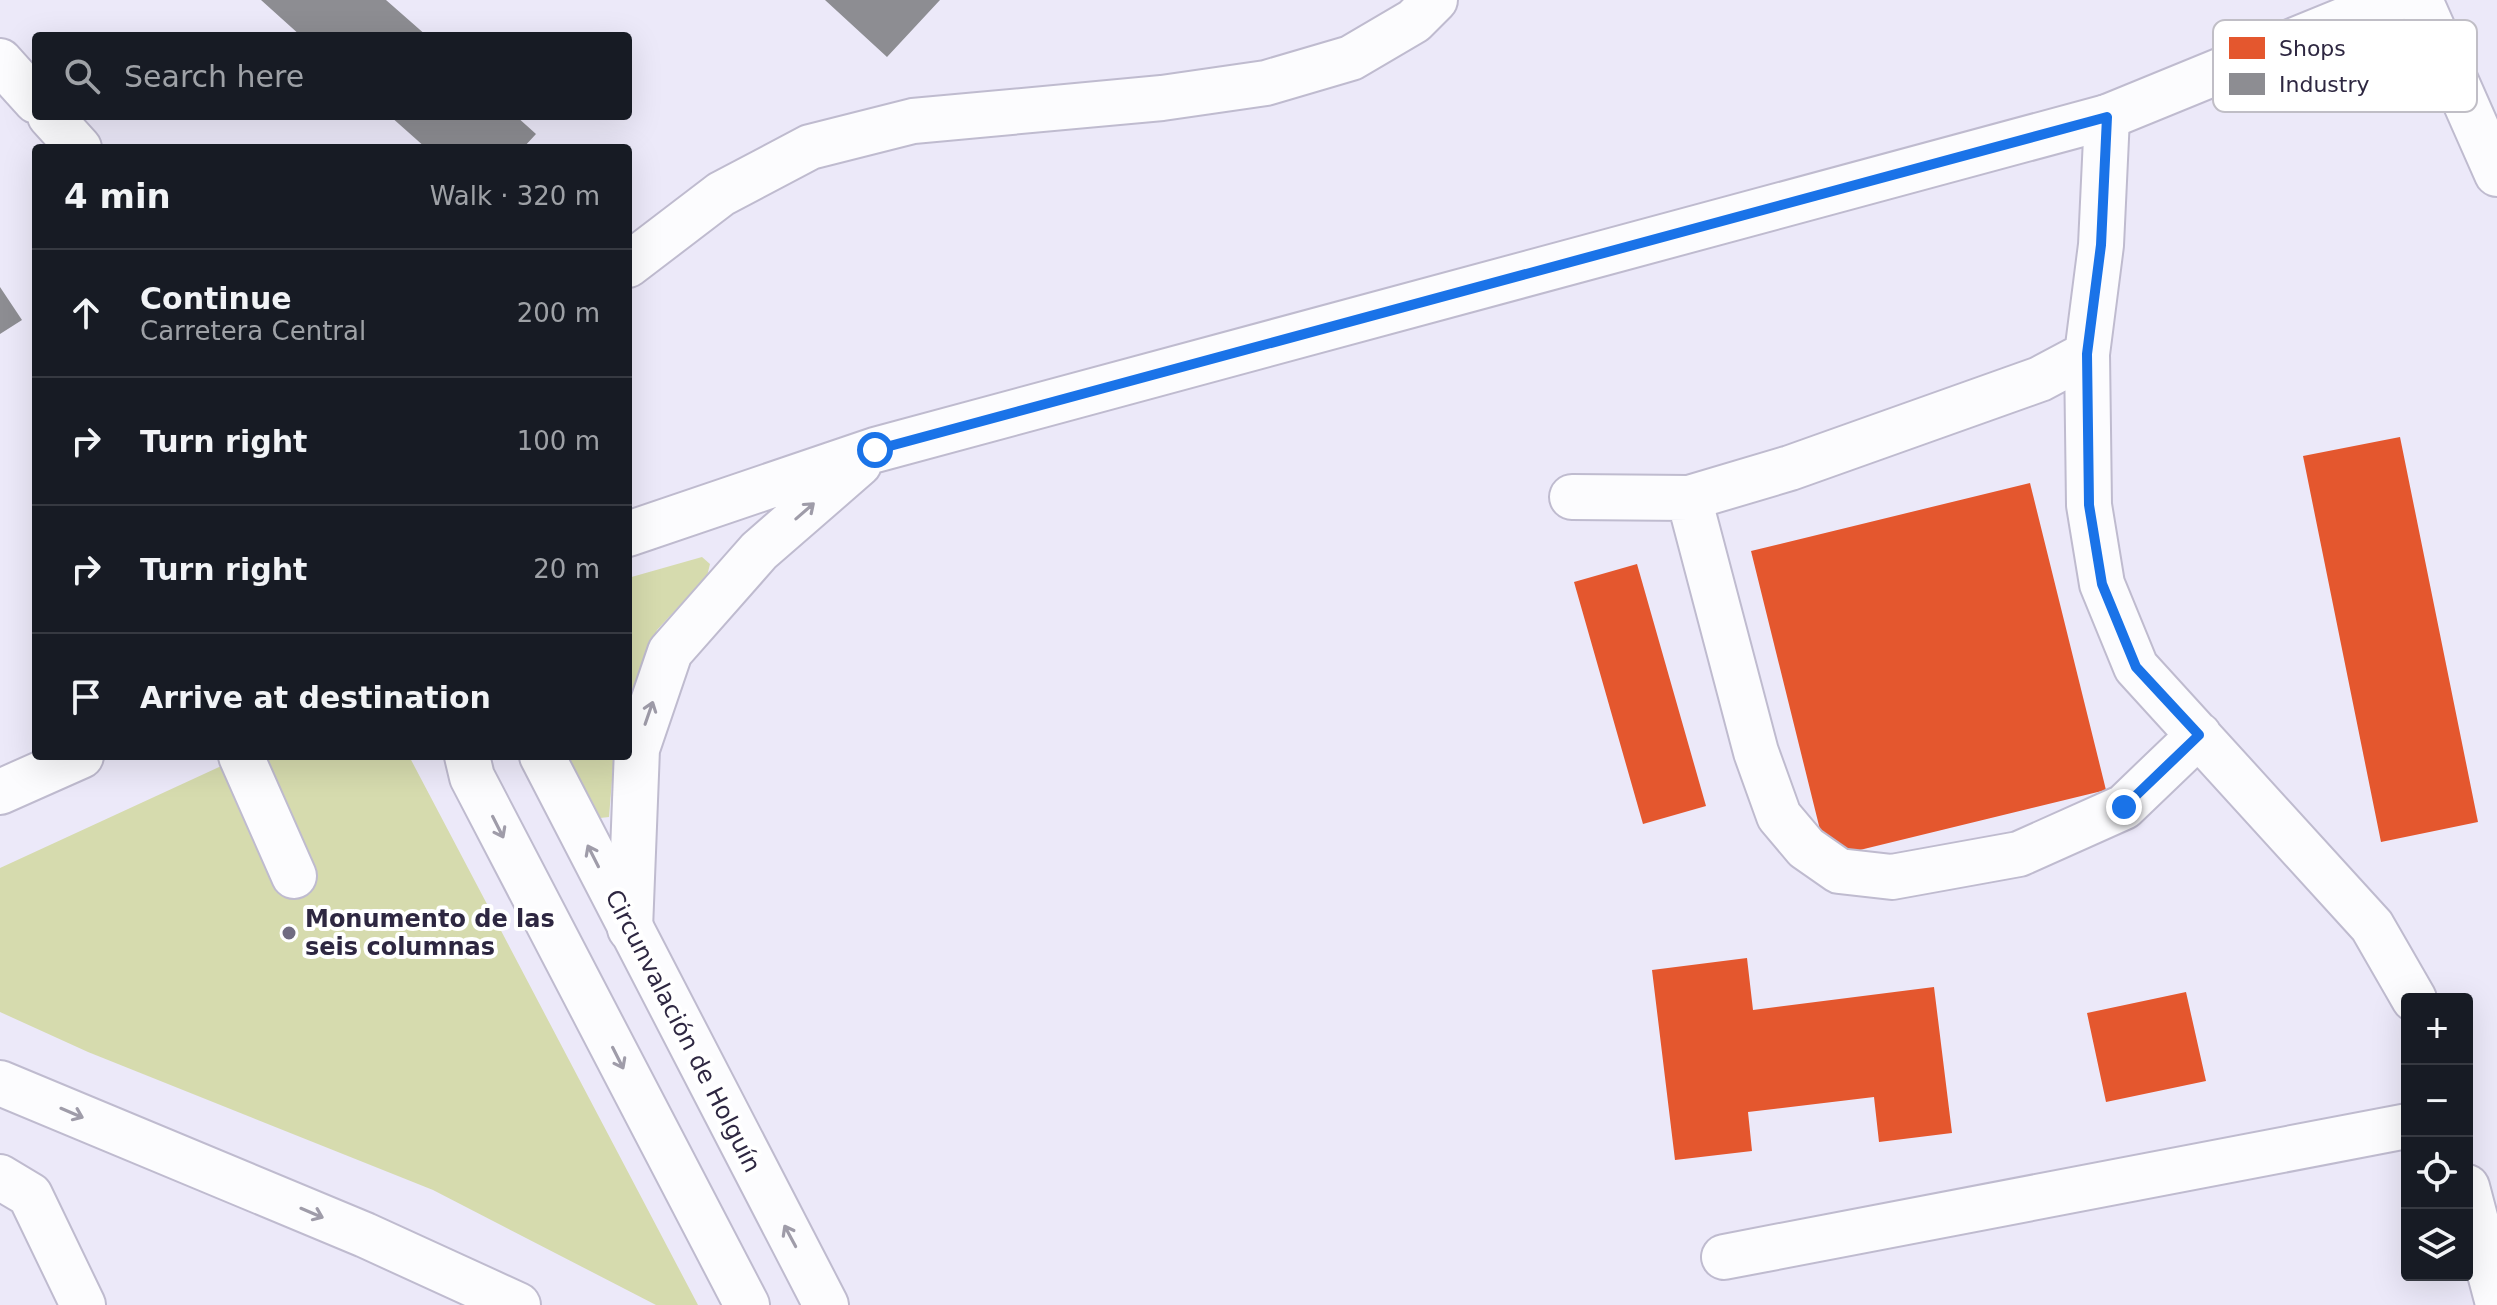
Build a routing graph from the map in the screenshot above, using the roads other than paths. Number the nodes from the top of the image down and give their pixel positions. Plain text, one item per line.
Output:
1 (1435, 0) edge
2 (2393, 0) edge
3 (2420, 0) edge
4 (2344, 20) edge
5 (2432, 20) edge
6 (0, 61) edge
7 (2213, 74) edge
8 (32, 97) edge
9 (2484, 107) edge
10 (2107, 117) junction
11 (54, 120) edge
12 (75, 144) edge
13 (2497, 174) edge
14 (632, 262) edge
15 (2087, 354) junction
16 (875, 450) junction
17 (1572, 497) dead end
18 (1689, 498) junction
19 (632, 533) edge
20 (2199, 735) junction
21 (72, 760) edge
22 (243, 760) edge
23 (468, 760) edge
24 (544, 760) edge
25 (0, 792) edge
26 (294, 876) dead end
27 (630, 929) junction
28 (2411, 993) edge
29 (0, 1083) edge
30 (2401, 1127) edge
31 (10, 1194) edge
32 (2473, 1209) edge
33 (1724, 1257) dead end
34 (2497, 1300) edge
35 (83, 1305) edge
36 (518, 1305) edge
37 (747, 1305) edge
38 (826, 1305) edge

1 - 14 main road
2 - 4 main road
3 - 5 main road
6 - 8 main road
7 - 10 main road
9 - 13 main road
10 - 15 main road
10 - 16 main road
11 - 12 main road
15 - 18 main road
15 - 20 main road
16 - 19 main road
27 -> 16 main road
17 - 18 main road
18 - 20 main road
20 - 28 main road
21 - 25 main road
22 - 26 main road
23 -> 37 main road
27 -> 24 main road, Circunvalación de Holguín
38 -> 27 main road, Circunvalación de Holguín
29 -> 36 main road
30 - 33 main road
31 - 35 main road
32 - 34 main road

